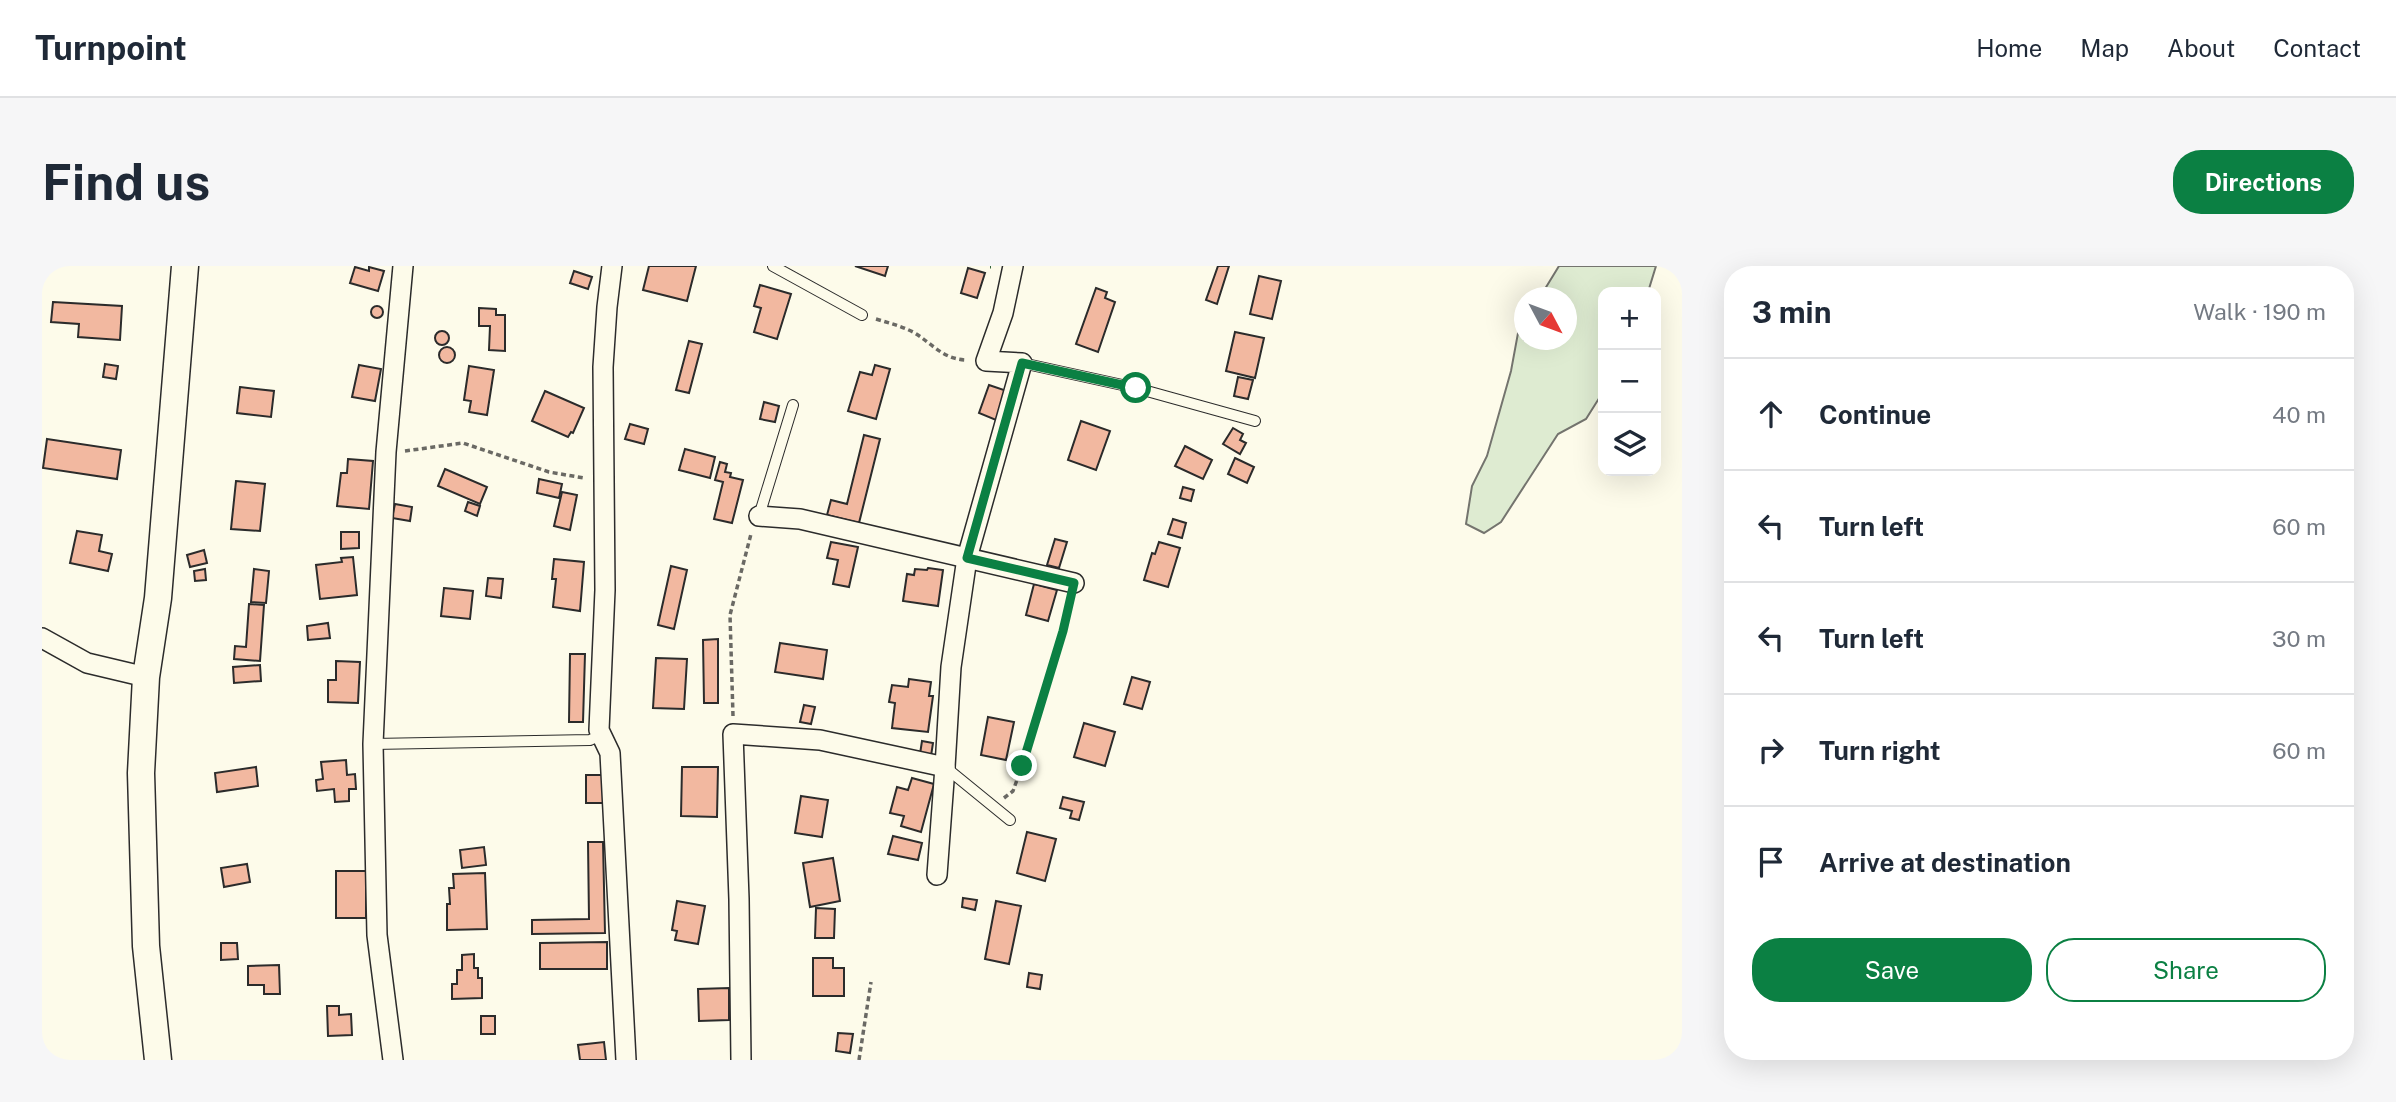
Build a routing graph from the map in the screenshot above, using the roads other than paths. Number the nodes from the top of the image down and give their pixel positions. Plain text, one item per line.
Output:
1 (185, 266) edge
2 (403, 266) edge
3 (612, 266) edge
4 (773, 266) edge
5 (1013, 266) edge
6 (862, 315) road end
7 (1022, 363) junction
8 (793, 405) dead end
9 (1255, 421) dead end
10 (759, 516) joint
11 (967, 558) junction
12 (1074, 583) road end
13 (42, 638) edge
14 (146, 677) junction
15 (601, 735) junction
16 (373, 744) junction
17 (945, 767) junction
18 (1010, 820) dead end
19 (937, 875) dead end
20 (158, 1060) edge
21 (393, 1060) edge
22 (625, 1060) edge
23 (741, 1060) edge

1 - 14 street
2 - 16 street
3 - 15 street
4 - 6 lane
5 - 7 street
7 - 9 lane
7 - 11 street
8 - 10 lane
10 - 11 street
11 - 12 street
11 - 17 street
13 - 14 street
14 - 20 street
15 - 16 lane
15 - 22 street
16 - 21 street
17 - 18 lane
17 - 19 street
17 - 23 street

